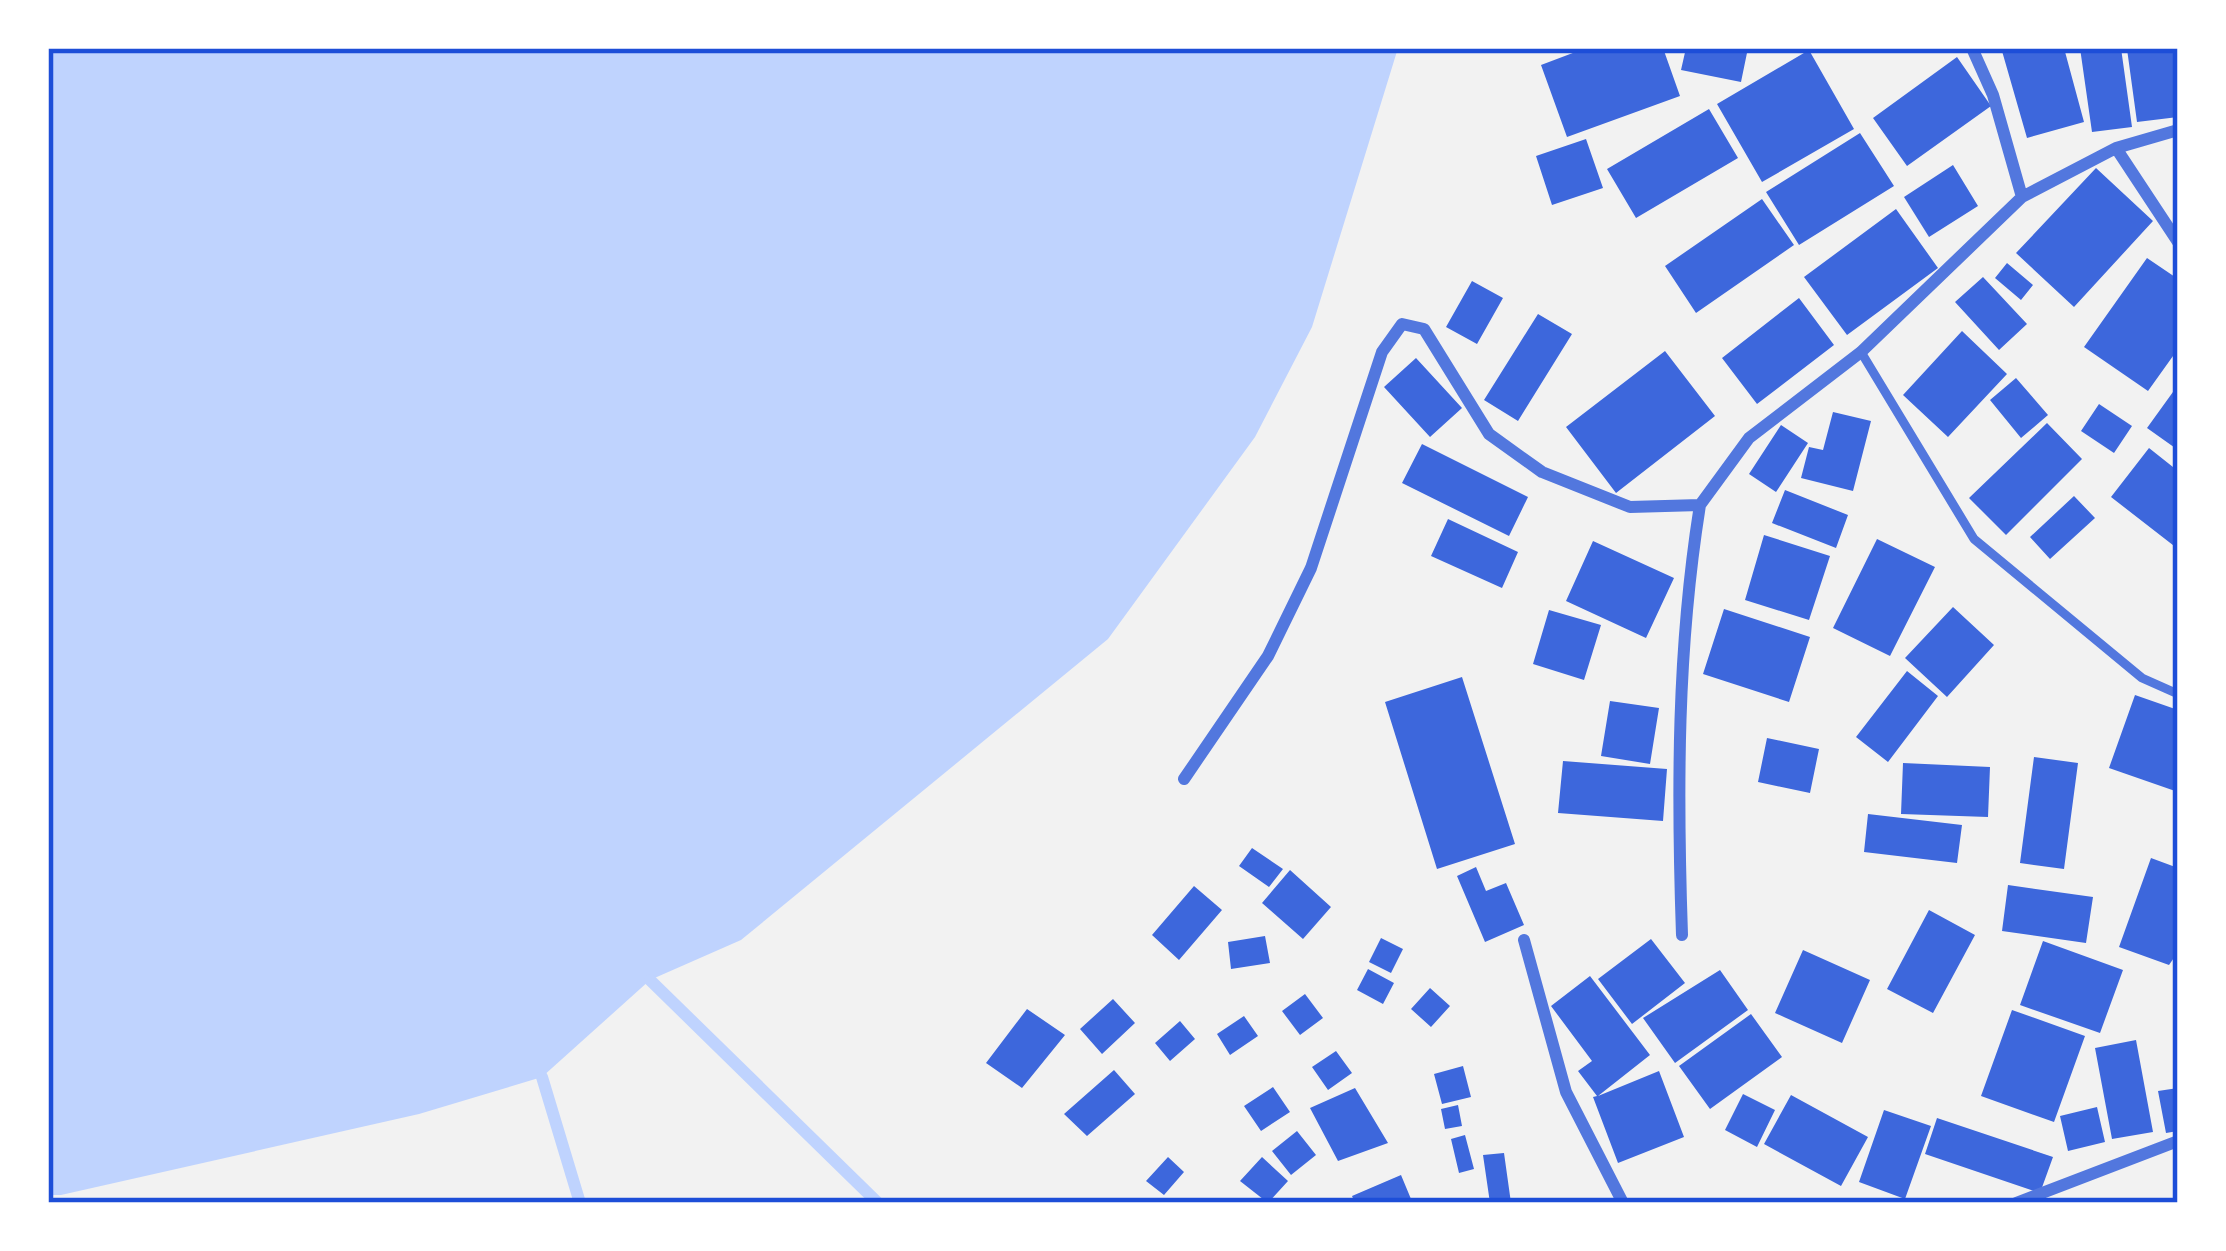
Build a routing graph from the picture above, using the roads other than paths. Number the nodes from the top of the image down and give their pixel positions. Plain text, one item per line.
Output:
1 (1972, 48) edge
2 (2178, 130) edge
3 (2116, 148) junction
4 (2022, 196) junction
5 (2178, 242) edge
6 (1861, 352) junction
7 (1700, 506) junction
8 (2178, 694) edge
9 (1184, 779) dead end
10 (1682, 935) dead end
11 (1524, 940) dead end
12 (2178, 1141) edge
13 (1623, 1203) edge
14 (2016, 1203) edge

1 - 4 street
2 - 3 street
3 - 4 street
3 - 5 street
4 - 6 street
6 - 7 street
6 - 8 lane
7 - 9 street
7 - 10 street
11 - 13 street
12 - 14 street

